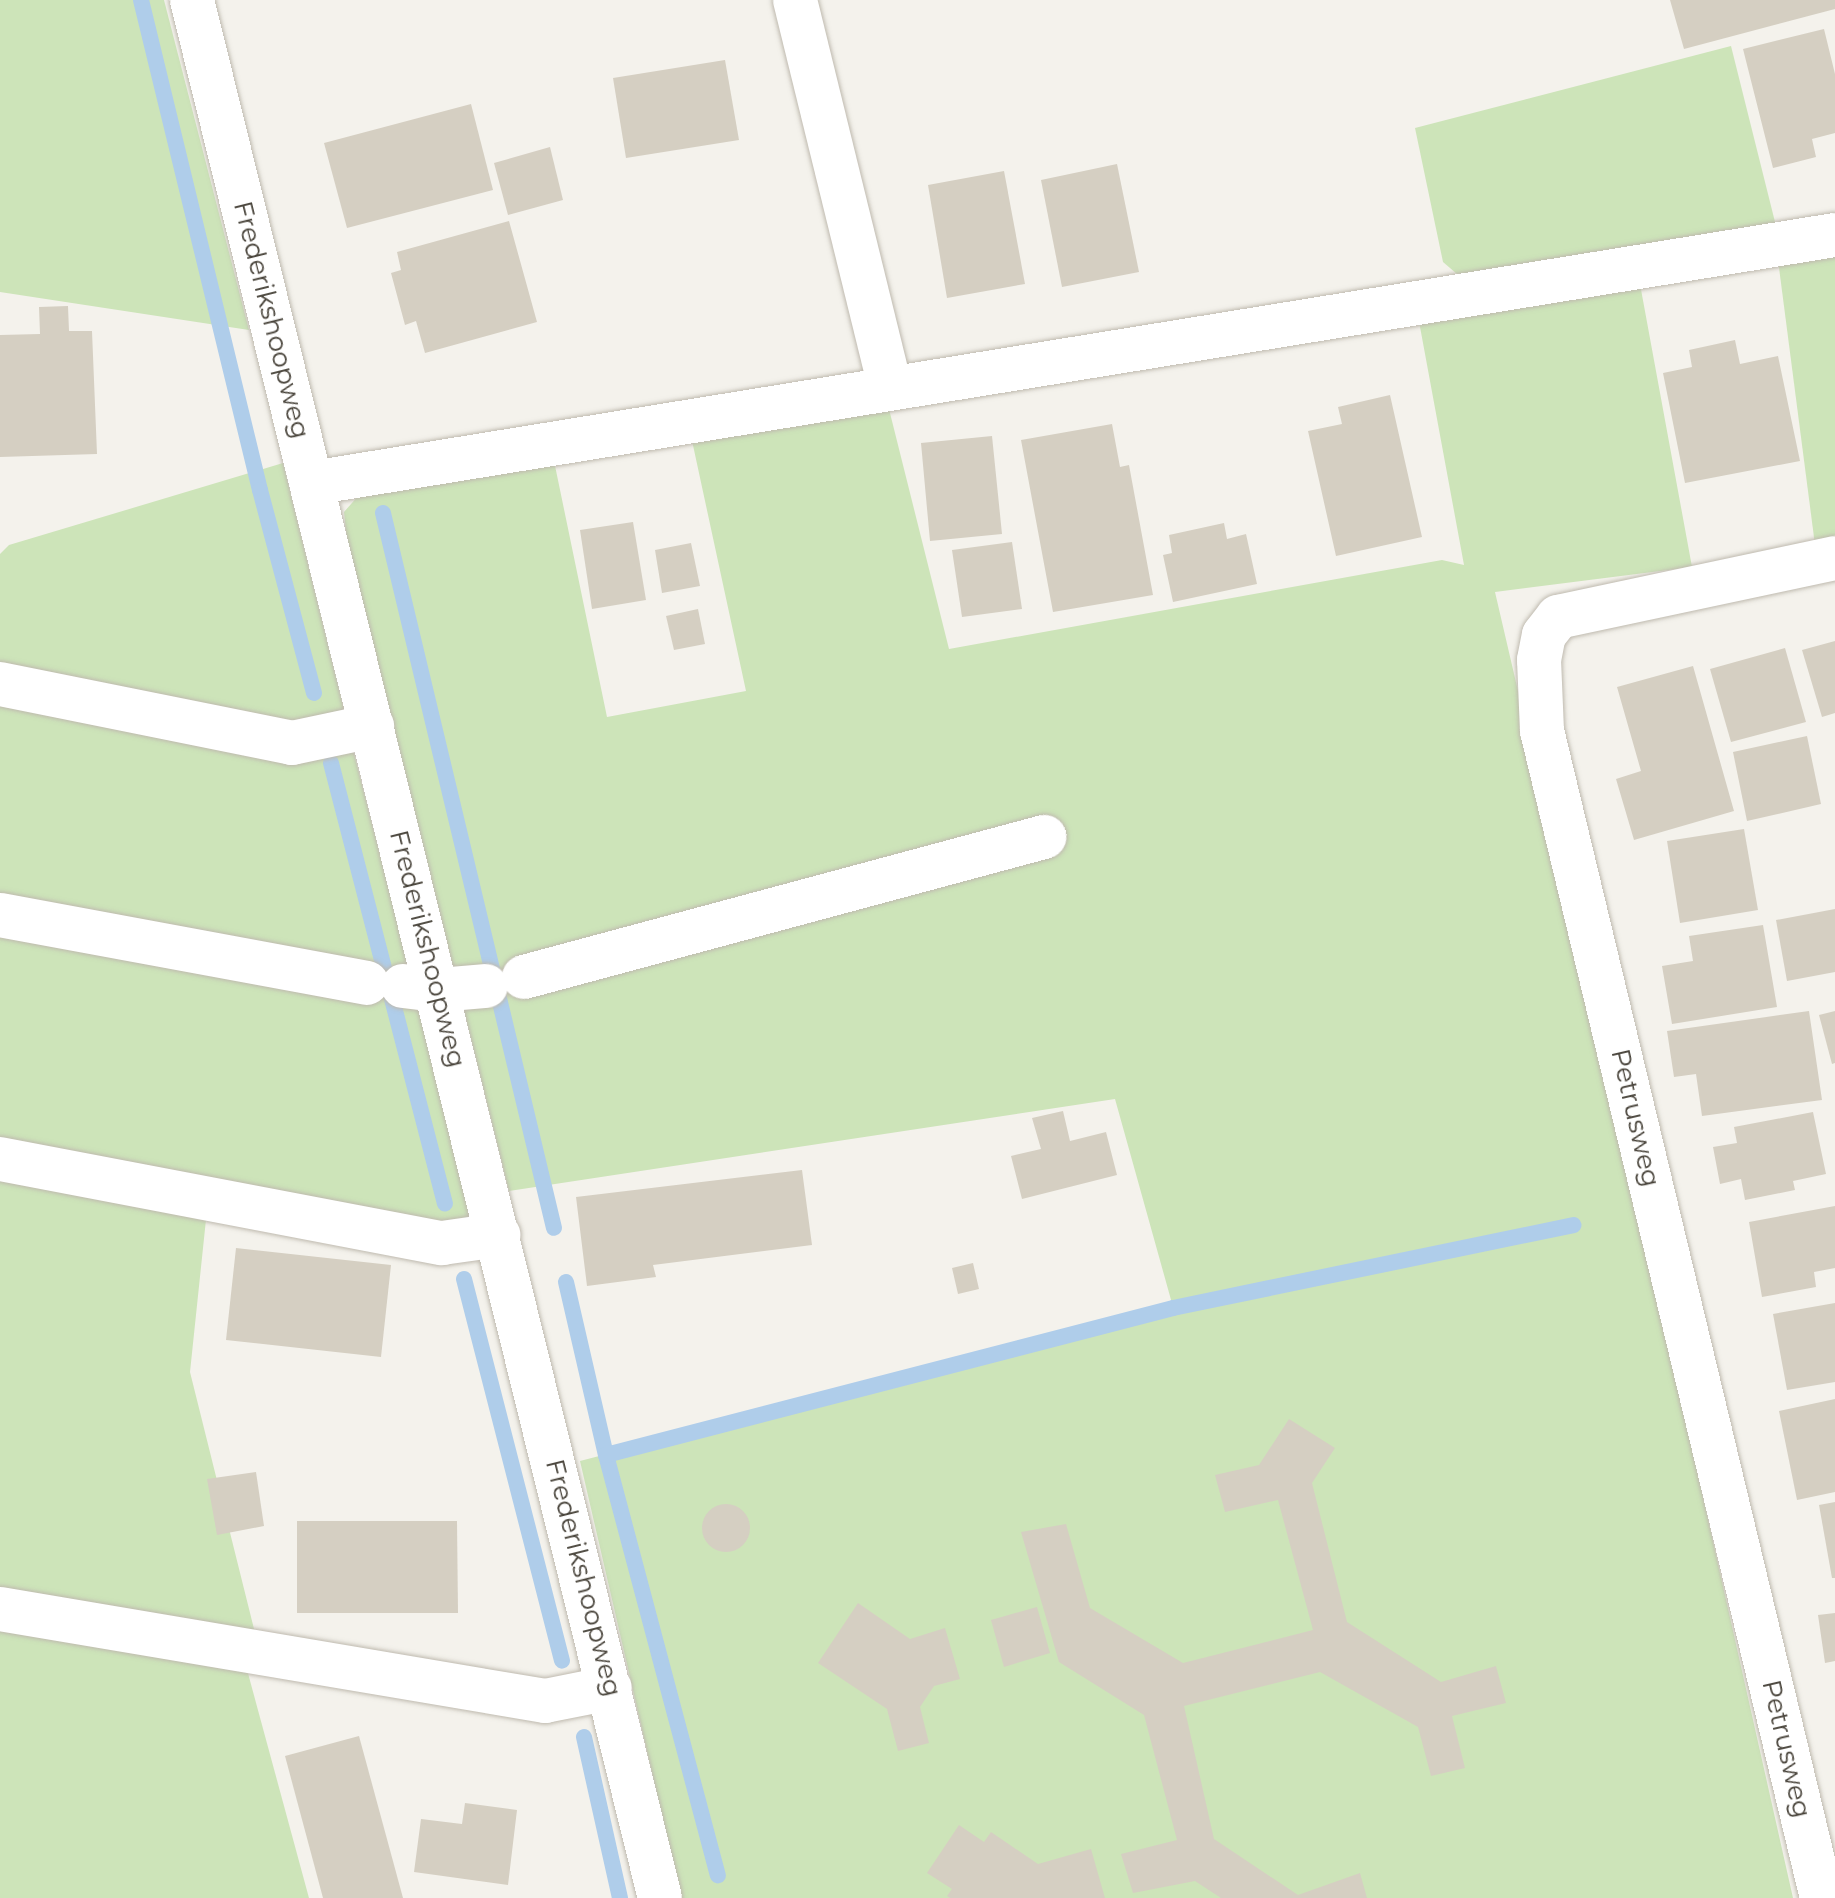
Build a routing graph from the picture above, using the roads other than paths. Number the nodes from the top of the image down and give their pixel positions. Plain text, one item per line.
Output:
1 (192, 0) edge
2 (795, 0) edge
3 (1835, 235) edge
4 (890, 388) junction
5 (312, 483) junction
6 (1835, 558) edge
7 (0, 684) edge
8 (372, 726) junction
9 (1044, 837) dead end
10 (0, 915) edge
11 (403, 986) junction
12 (0, 1159) edge
13 (498, 1235) junction
14 (0, 1609) edge
15 (610, 1688) junction
16 (660, 1898) edge
17 (1822, 1898) edge

1 - 5 street, Frederikshoopweg
2 - 4 street
3 - 4 street
4 - 5 street
5 - 8 street, Frederikshoopweg
6 - 17 street, Petrusweg
7 - 8 street
8 - 11 street, Frederikshoopweg
9 - 11 street
10 - 11 street
11 - 13 street, Frederikshoopweg
12 - 13 street
13 - 15 street, Frederikshoopweg
14 - 15 street
15 - 16 street, Frederikshoopweg

